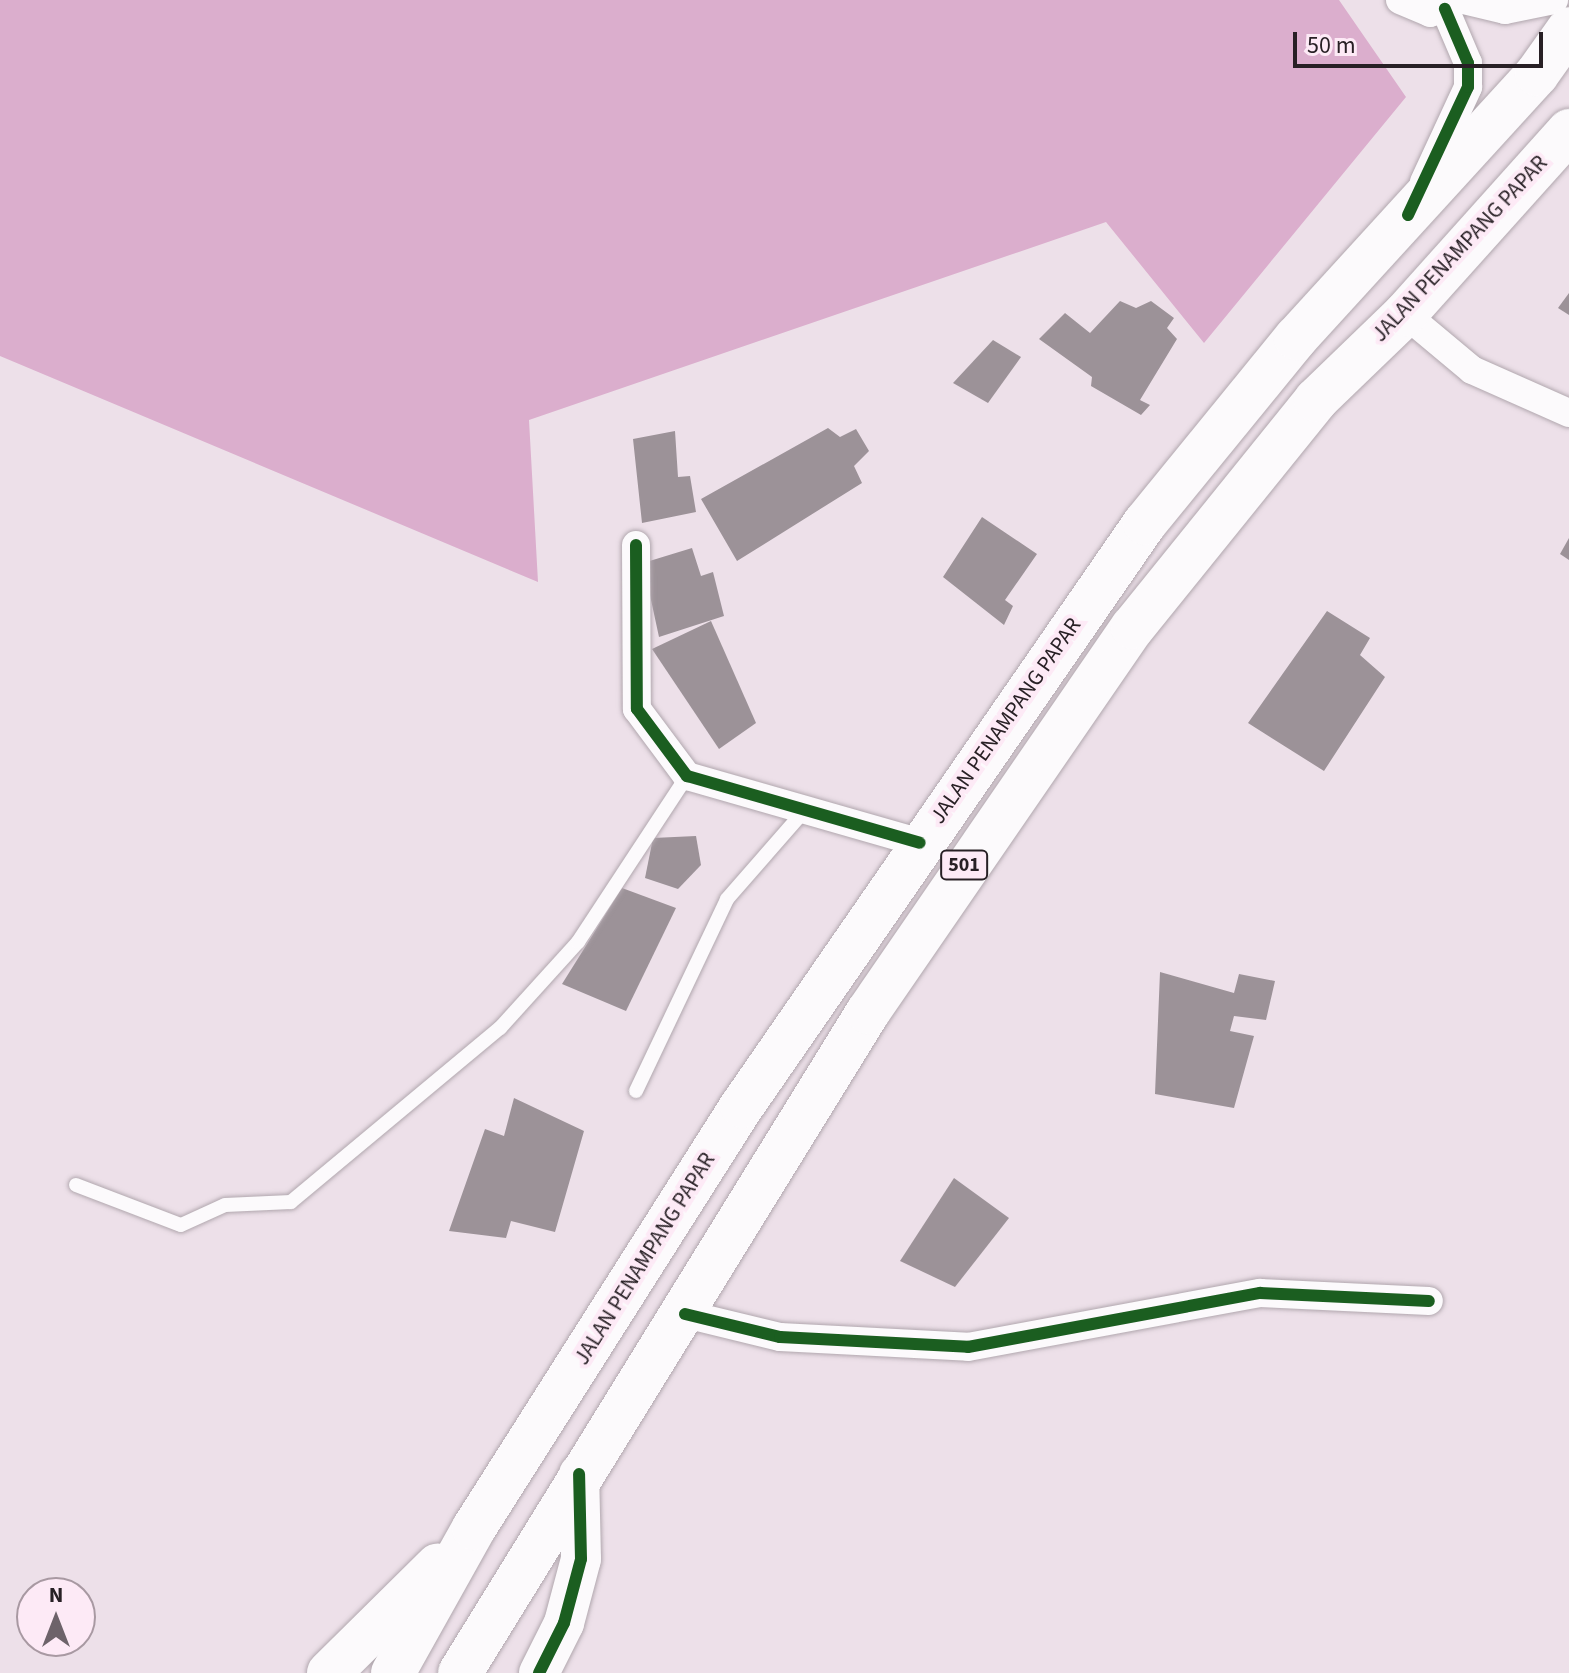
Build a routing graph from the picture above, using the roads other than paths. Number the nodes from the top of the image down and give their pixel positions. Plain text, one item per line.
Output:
1 (1400, 0) edge
2 (1554, 0) edge
3 (1454, 3) edge
4 (1569, 29) edge
5 (1569, 131) edge
6 (1551, 160) edge
7 (1408, 215) junction
8 (1405, 314) junction
9 (1569, 413) edge
10 (636, 545) dead end
11 (687, 776) junction
12 (805, 810) junction
13 (920, 843) junction
14 (636, 1091) dead end
15 (76, 1185) dead end
16 (1429, 1301) dead end
17 (685, 1314) junction
18 (579, 1474) junction
19 (474, 1528) junction
20 (329, 1673) edge
21 (393, 1673) edge
22 (460, 1673) edge
23 (539, 1673) edge

1 - 3 street
2 - 3 street
3 - 7 street
4 - 7 main road, JALAN PENAMPANG PAPAR / 501
5 - 6 main road, JALAN PENAMPANG PAPAR / 501
6 - 8 main road, JALAN PENAMPANG PAPAR / 501
7 - 13 main road, JALAN PENAMPANG PAPAR / 501
8 - 9 street
8 - 17 main road, JALAN PENAMPANG PAPAR / 501
10 - 11 street
11 - 12 street
11 - 15 lane
12 - 13 street
12 - 14 lane
13 - 19 main road, JALAN PENAMPANG PAPAR / 501
16 - 17 street
17 - 18 main road, JALAN PENAMPANG PAPAR / 501
18 - 22 main road, JALAN PENAMPANG PAPAR / 501
18 - 23 street
19 - 20 main road
19 - 21 main road, JALAN PENAMPANG PAPAR / 501

